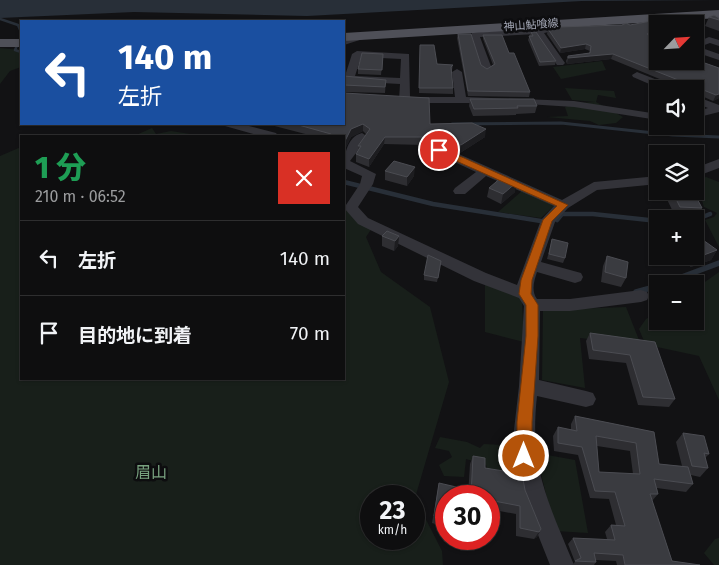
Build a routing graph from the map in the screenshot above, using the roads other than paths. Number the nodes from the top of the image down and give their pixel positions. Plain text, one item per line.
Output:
1 (718, 20) edge
2 (620, 25) edge
3 (556, 26) junction
4 (539, 31) junction
5 (363, 36) junction
6 (345, 37) edge
7 (345, 42) edge
8 (1, 43) edge
9 (20, 43) edge
10 (704, 43) edge
11 (719, 43) edge
12 (704, 51) edge
13 (719, 57) edge
14 (561, 59) dead end
15 (348, 63) edge
16 (487, 69) edge
17 (457, 72) dead end
18 (638, 74) dead end
19 (651, 80) edge
20 (405, 82) junction
21 (461, 101) junction
22 (704, 103) edge
23 (719, 109) edge
24 (704, 113) edge
25 (649, 116) edge
26 (233, 125) edge
27 (268, 135) edge
28 (362, 137) edge
29 (439, 150) edge
30 (345, 160) edge
31 (345, 162) edge
32 (719, 163) edge
33 (704, 170) edge
34 (485, 171) junction
35 (704, 174) edge
36 (719, 178) edge
37 (649, 181) edge
38 (460, 191) dead end
39 (563, 205) junction
40 (532, 265) junction
41 (575, 277) dead end
42 (641, 296) dead end
43 (528, 299) junction
44 (529, 386) junction
45 (586, 398) dead end
46 (562, 565) edge

1 - 3 main road, 神山鮎喰線
2 - 3 street
3 - 4 street
3 - 5 main road, 神山鮎喰線
4 - 14 street
4 - 16 street
5 - 6 main road, 神山鮎喰線
5 - 7 street
8 - 9 main road
10 - 11 street
12 - 13 street
15 - 20 street
15 - 20 street
17 - 21 street
18 - 19 street
20 - 21 street
21 - 25 street
22 - 23 street
23 - 24 street
26 - 27 street
28 - 30 street
29 - 34 street
31 - 43 street
32 - 33 street
34 - 38 street
34 - 39 street
35 - 36 street
37 - 39 street
39 - 40 street
40 - 41 street
40 - 43 street
42 - 43 street
43 - 44 street
44 - 45 street
44 - 46 street

